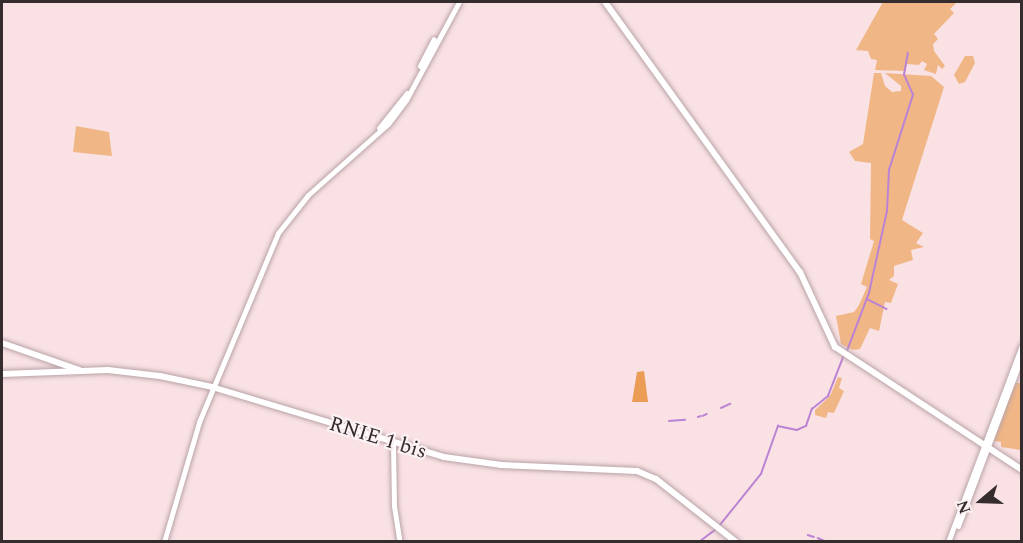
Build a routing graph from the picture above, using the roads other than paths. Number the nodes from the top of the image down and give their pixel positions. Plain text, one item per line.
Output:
1 (457, 2) edge
2 (606, 2) edge
3 (2, 344) edge
4 (1022, 345) edge
5 (1022, 356) edge
6 (76, 371) junction
7 (2, 374) edge
8 (211, 387) junction
9 (393, 444) junction
10 (985, 446) junction
11 (1022, 470) edge
12 (162, 542) edge
13 (400, 542) edge
14 (736, 542) edge
15 (950, 542) edge

1 - 8 main road
2 - 10 main road
3 - 6 main road
4 - 10 main road
5 - 10 main road
6 - 7 main road, RNIE 1 bis
6 - 8 main road, RNIE 1 bis
8 - 9 main road, RNIE 1 bis
8 - 12 main road
9 - 13 main road
9 - 14 main road, RNIE 1 bis
10 - 11 main road
10 - 15 main road

